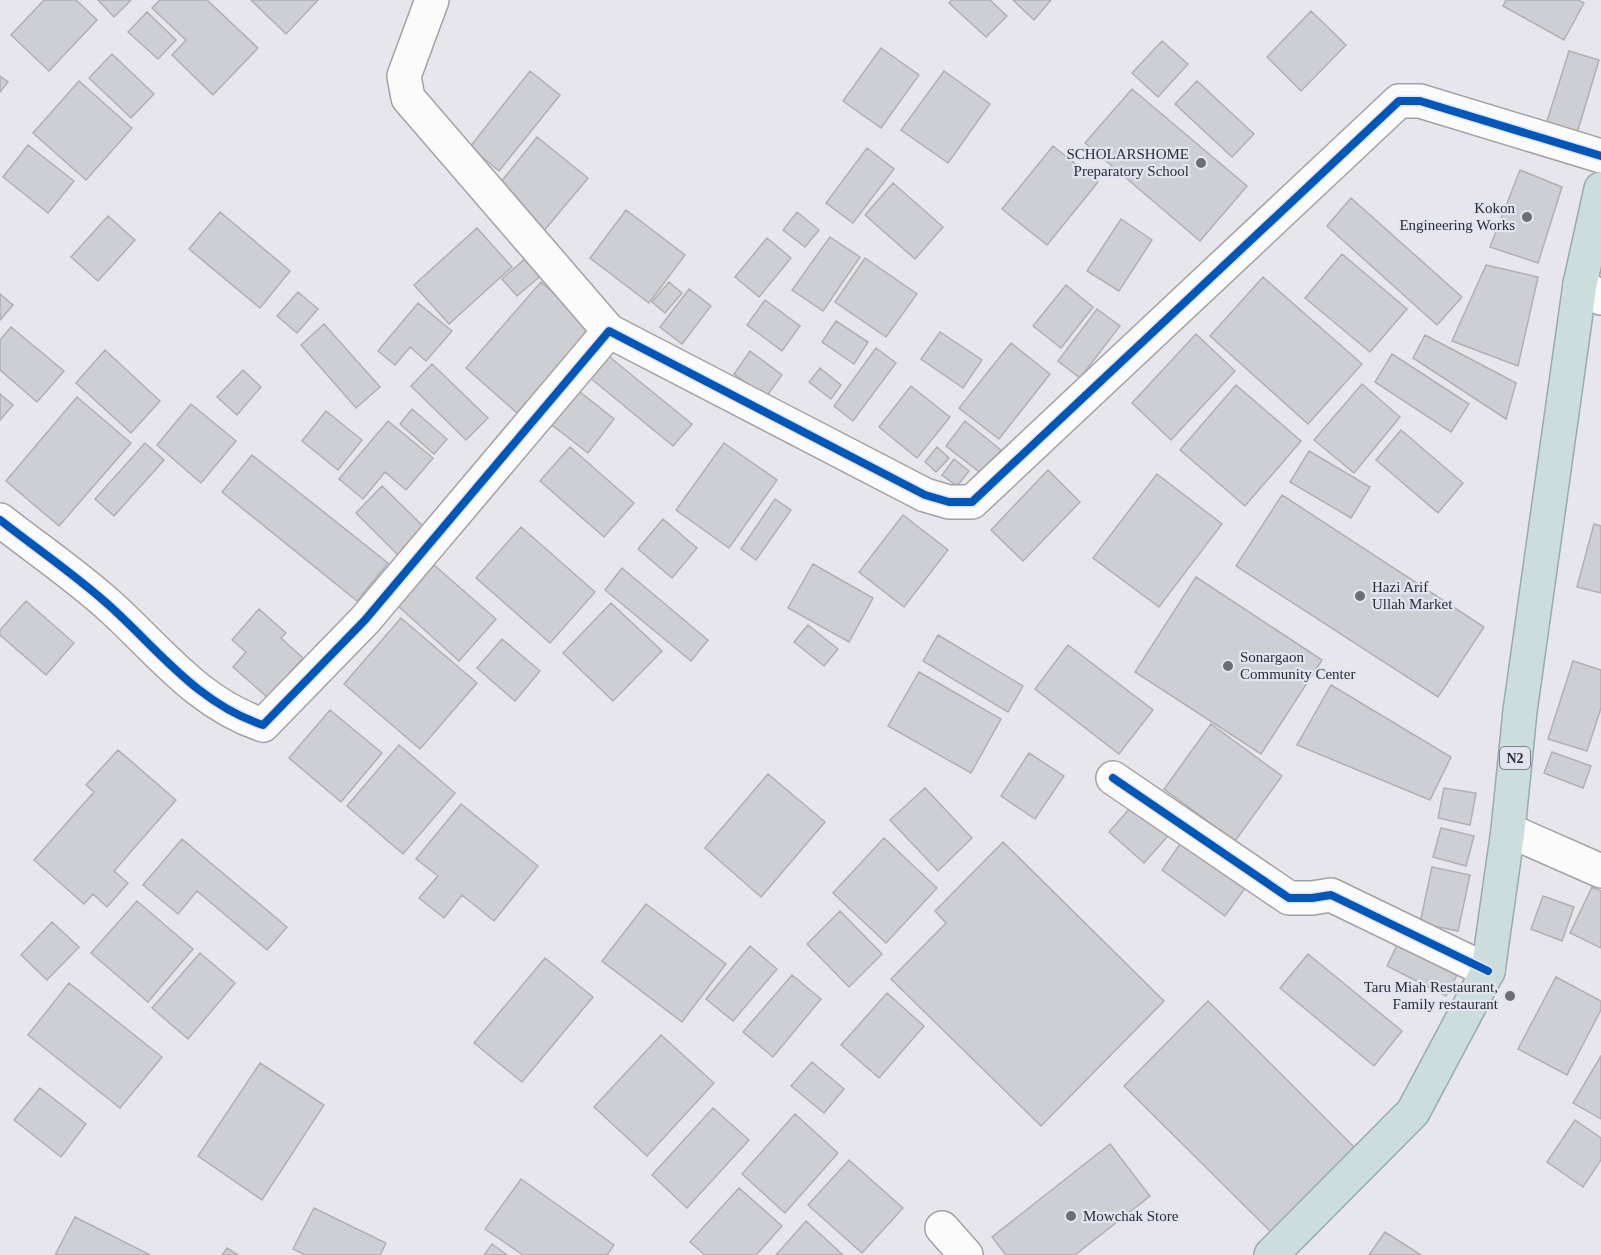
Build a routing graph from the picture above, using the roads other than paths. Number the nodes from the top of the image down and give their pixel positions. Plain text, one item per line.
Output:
1 (432, 0) edge
2 (1601, 156) edge
3 (1601, 189) edge
4 (1590, 291) edge
5 (609, 331) junction
6 (0, 520) edge
7 (1113, 778) dead end
8 (1508, 830) junction
9 (1601, 871) edge
10 (1488, 971) junction
11 (942, 1228) dead end
12 (1284, 1252) edge
13 (966, 1255) edge

1 - 5 street
2 - 5 street
3 - 4 highway, N2
4 - 8 highway, N2
5 - 6 street
7 - 10 street
8 - 9 street
8 - 10 highway, N2
10 - 12 highway, N2
11 - 13 street

